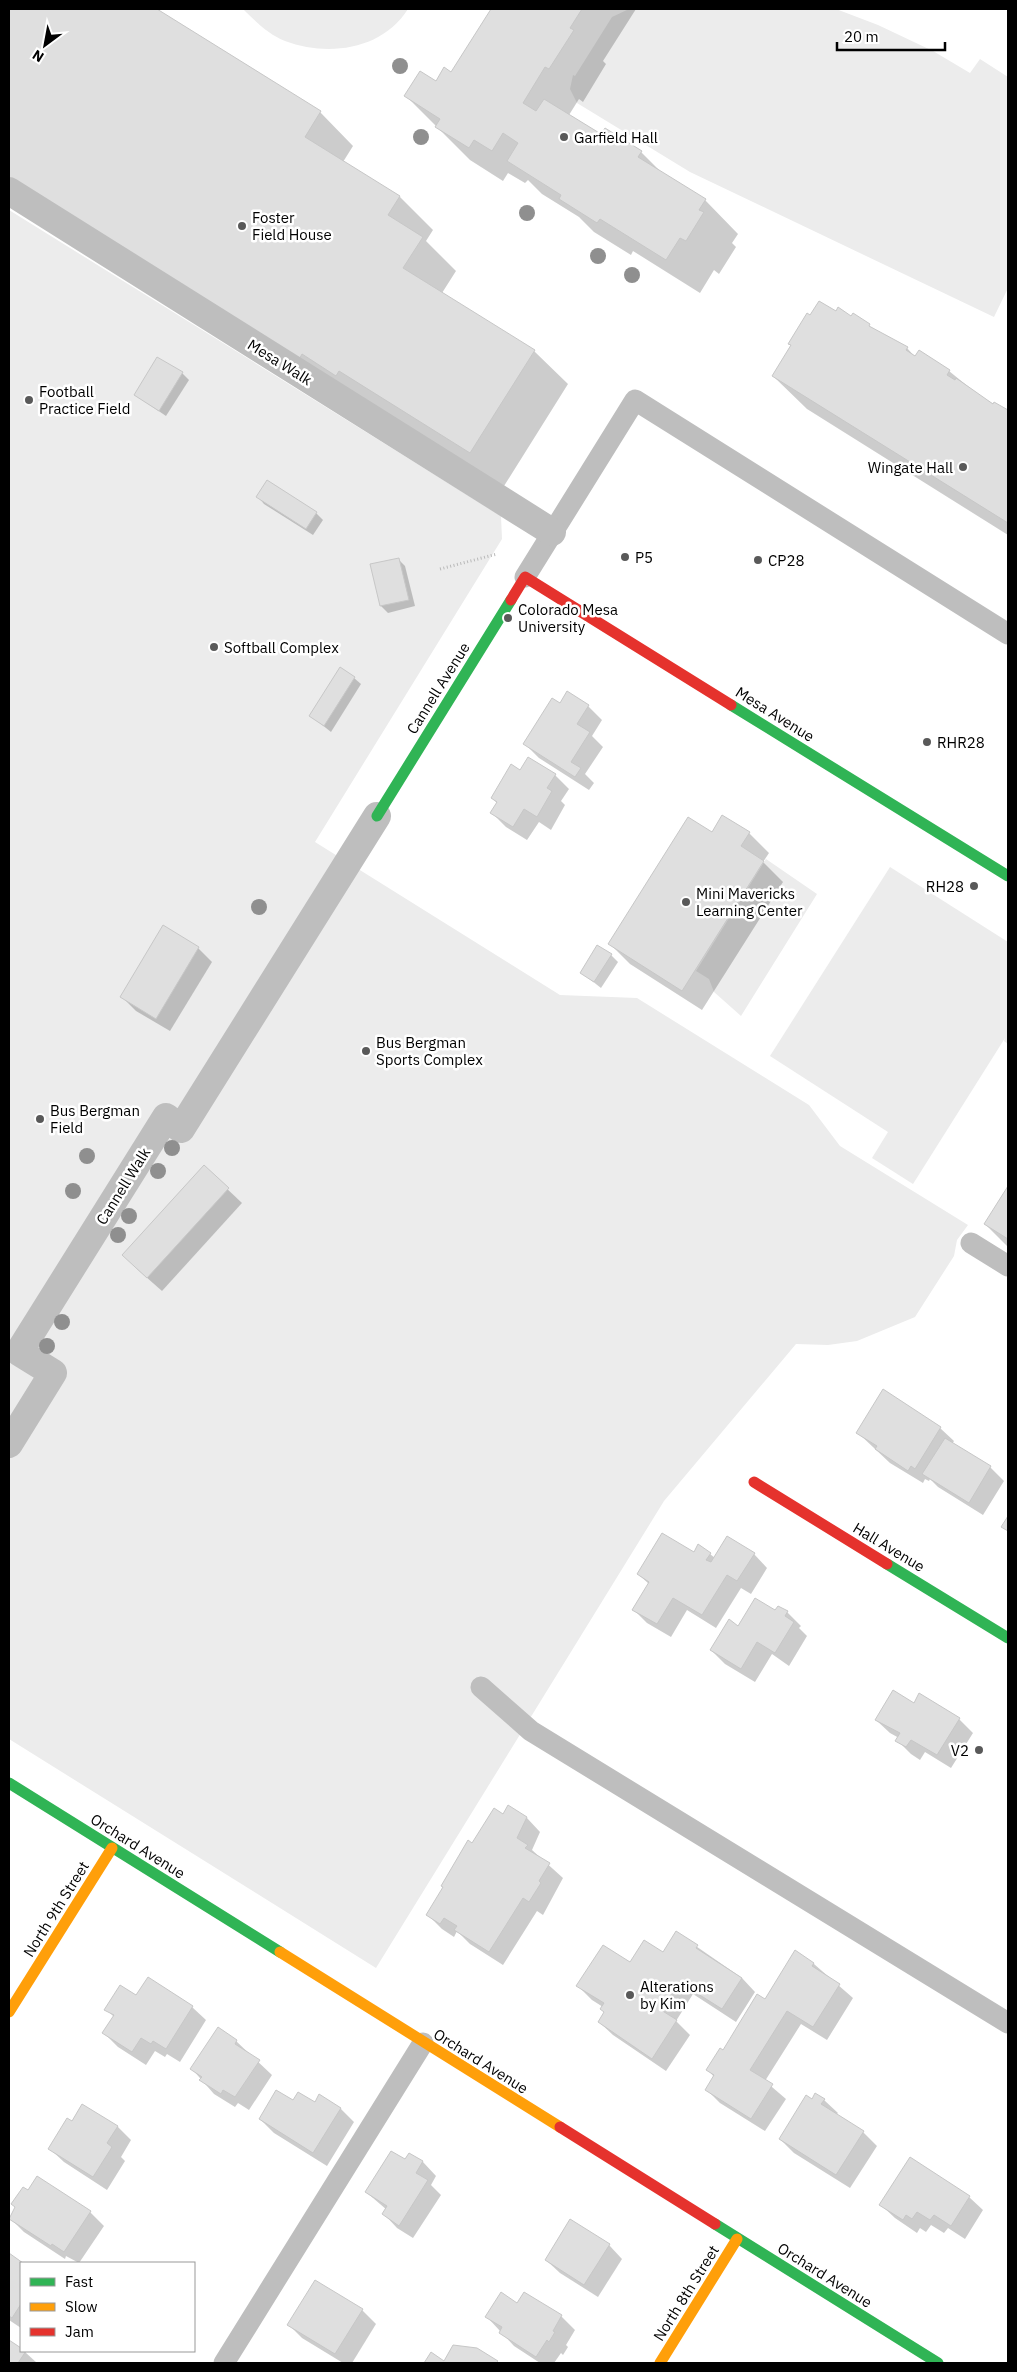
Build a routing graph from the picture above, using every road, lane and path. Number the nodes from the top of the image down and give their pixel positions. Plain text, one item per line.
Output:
1 (9, 192) edge
2 (552, 532) junction
3 (497, 554) dead end
4 (440, 569) dead end
5 (525, 576) junction
6 (1008, 634) edge
7 (377, 816) joint
8 (1008, 876) edge
9 (971, 1243) dead end
10 (1008, 1266) edge
11 (9, 1444) edge
12 (754, 1482) dead end
13 (1008, 1638) edge
14 (481, 1687) dead end
15 (9, 1783) edge
16 (112, 1848) junction
17 (9, 2012) edge
18 (1008, 2023) edge
19 (423, 2043) junction
20 (737, 2239) junction
21 (224, 2363) edge
22 (660, 2363) edge
23 (938, 2363) edge

1 - 2 street, Mesa Walk
2 - 5 lane
2 - 6 lane
3 - 4 path
5 - 7 street, Cannell Avenue
5 - 8 street, Mesa Avenue
7 - 11 street, Cannell Walk
9 - 10 lane
12 - 13 street, Hall Avenue
14 - 18 lane
15 - 16 street, Orchard Avenue
16 - 17 street, North 9th Street
16 - 19 street, Orchard Avenue
19 - 20 street, Orchard Avenue
19 - 21 lane
20 - 22 street, North 8th Street
20 - 23 street, Orchard Avenue

